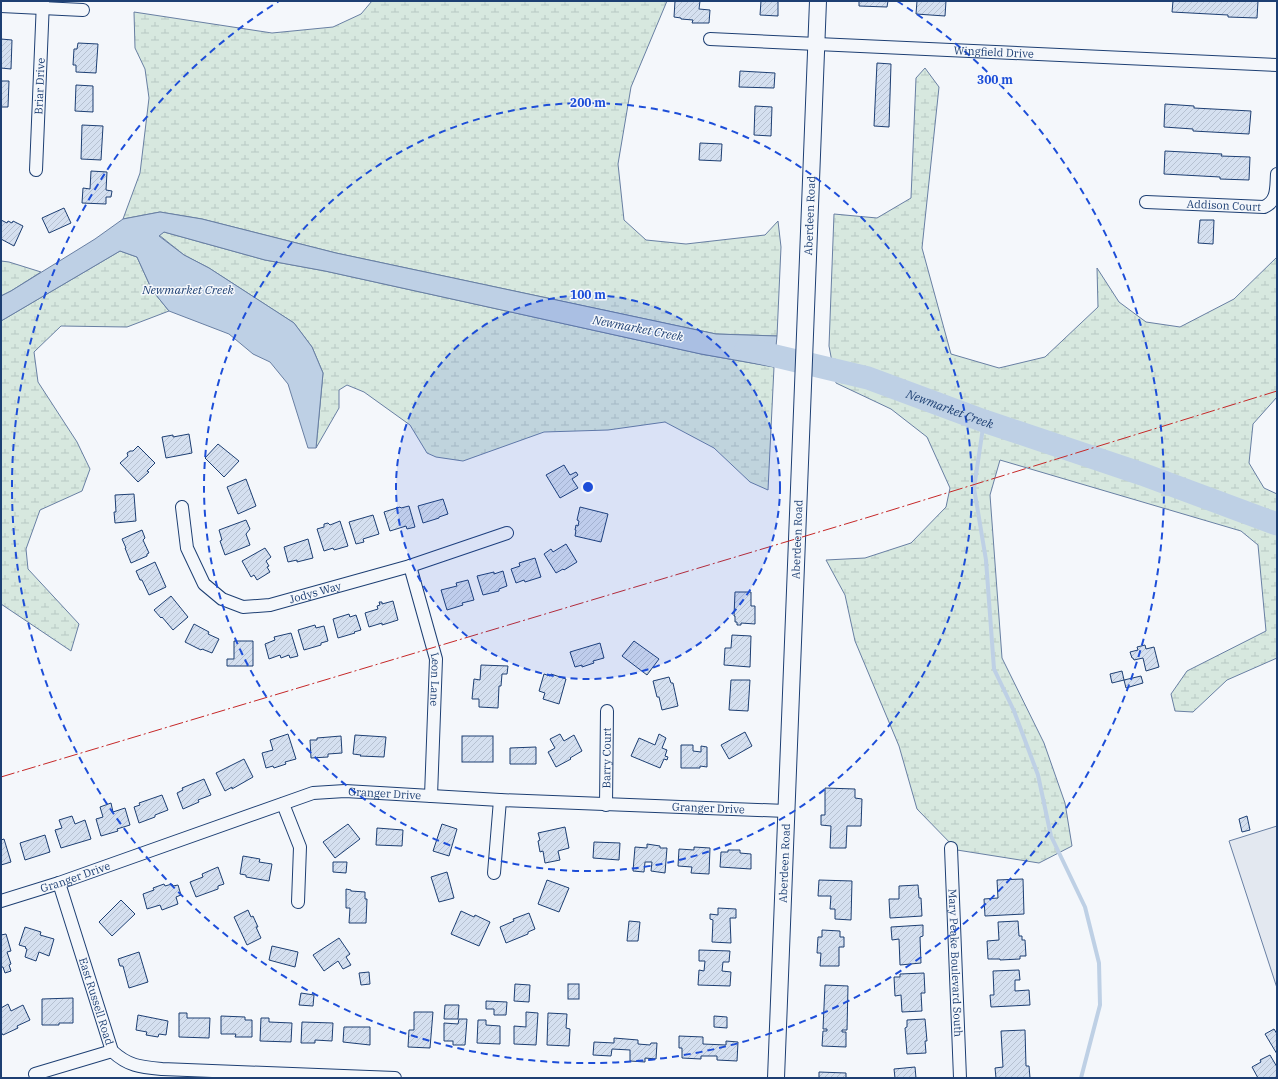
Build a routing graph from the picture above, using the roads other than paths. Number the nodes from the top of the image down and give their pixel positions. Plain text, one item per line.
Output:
1 (818, 1) edge
2 (42, 5) edge
3 (1, 6) edge
4 (83, 10) dead end
5 (710, 39) dead end
6 (817, 44) junction
7 (1277, 65) edge
8 (36, 170) dead end
9 (1277, 174) edge
10 (1146, 202) dead end
11 (182, 507) dead end
12 (507, 533) dead end
13 (410, 566) junction
14 (607, 711) dead end
15 (431, 796) junction
16 (500, 800) junction
17 (283, 804) junction
18 (606, 805) junction
19 (786, 810) junction
20 (951, 848) dead end
21 (494, 873) dead end
22 (59, 883) junction
23 (1, 901) edge
24 (298, 902) dead end
25 (112, 1051) junction
26 (35, 1074) dead end
27 (395, 1078) edge
28 (776, 1078) edge
29 (960, 1078) edge

1 - 6 main road, Aberdeen Road
2 - 3 street
2 - 4 street
2 - 8 street, Briar Drive
5 - 6 street, Wingfield Drive
6 - 7 street, Wingfield Drive
6 - 19 main road, Aberdeen Road
9 - 10 street, Addison Court
11 - 13 street, Jodys Way
12 - 13 street, Jodys Way
13 - 15 street, Leon Lane
14 - 18 street, Barry Court
15 - 16 street, Granger Drive
15 - 17 street, Granger Drive
16 - 18 street, Granger Drive
16 - 21 street
17 - 22 street, Granger Drive
17 - 24 street
18 - 19 street, Granger Drive
19 - 28 main road, Aberdeen Road
20 - 29 street, Mary Peake Boulevard South
22 - 23 street, Granger Drive
22 - 25 street, East Russell Road
25 - 26 street
25 - 27 street, East Russell Road

